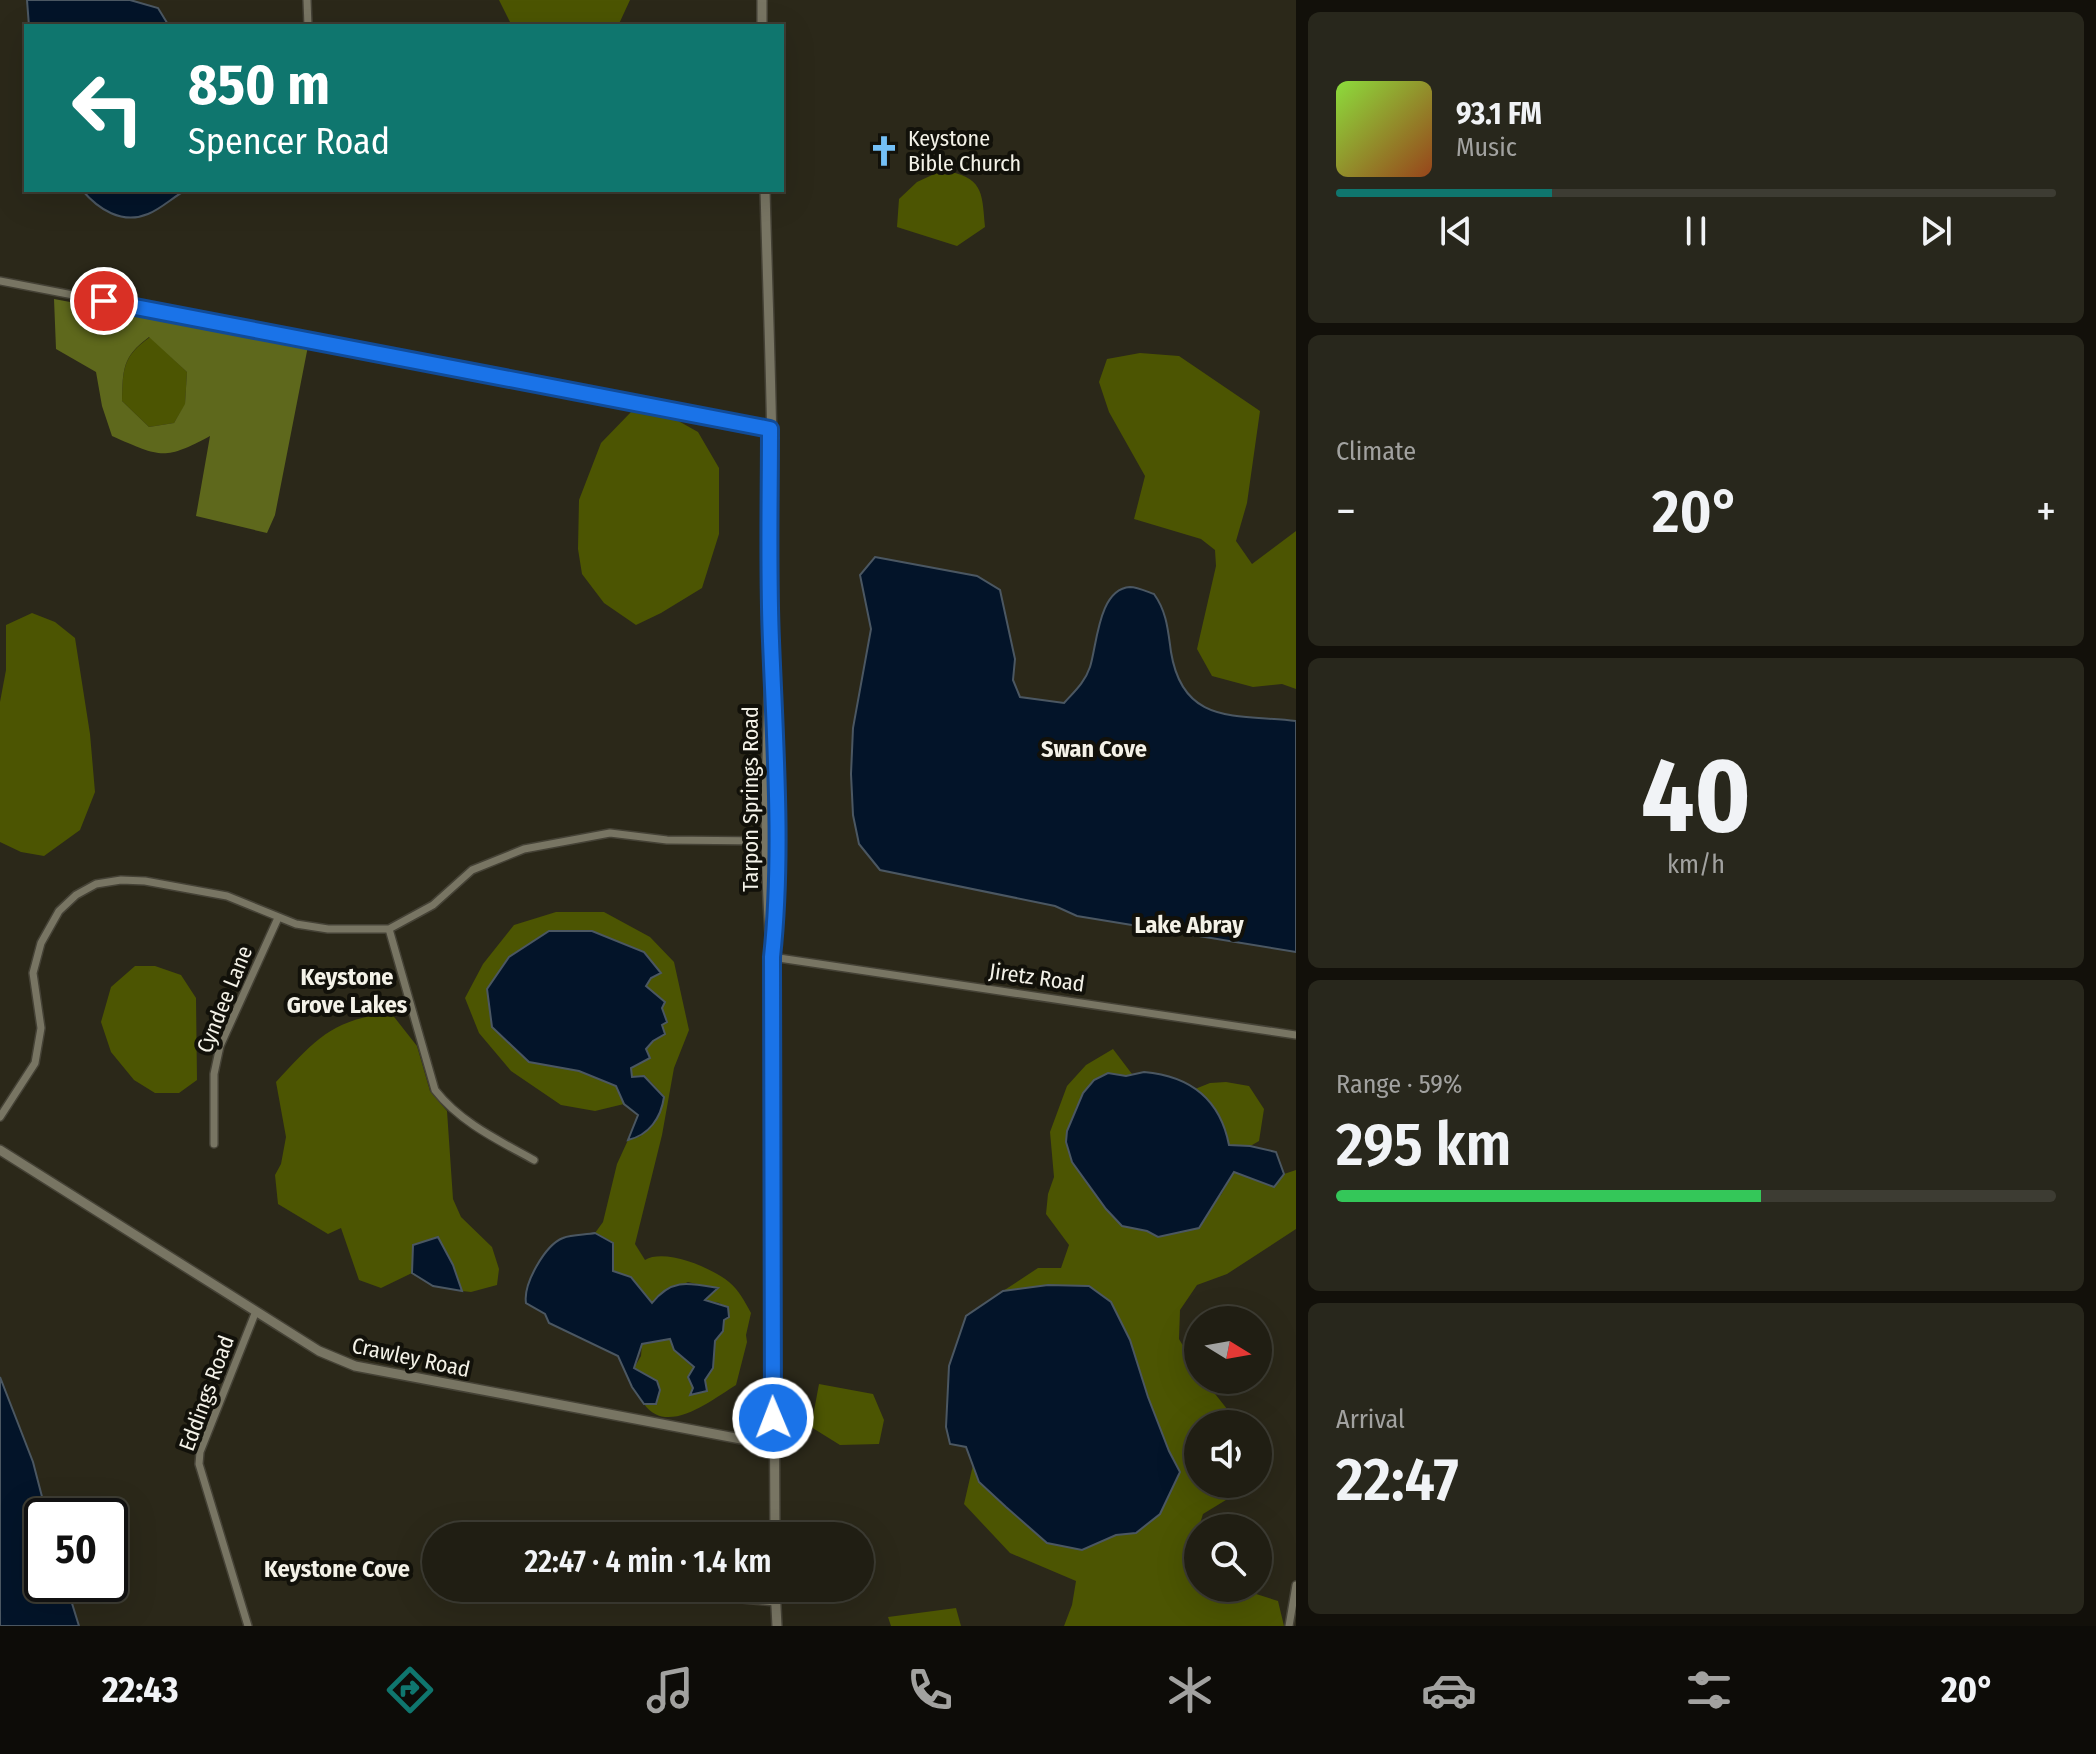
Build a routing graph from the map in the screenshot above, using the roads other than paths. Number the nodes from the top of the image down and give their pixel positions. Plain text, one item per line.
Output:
1 (307, 0) edge
2 (762, 0) edge
3 (308, 24) edge
4 (762, 24) edge
5 (765, 192) edge
6 (0, 281) edge
7 (770, 429) junction
8 (772, 841) junction
9 (278, 918) junction
10 (389, 929) junction
11 (772, 957) junction
12 (1296, 1035) edge
13 (0, 1117) edge
14 (214, 1144) dead end
15 (0, 1150) edge
16 (534, 1160) dead end
17 (256, 1311) junction
18 (773, 1445) junction
19 (775, 1522) edge
20 (1296, 1585) edge
21 (775, 1602) edge
22 (248, 1626) edge
23 (777, 1626) edge
24 (1289, 1626) edge

1 - 3 street
2 - 4 main road
5 - 7 main road, Tarpon Springs Road
6 - 7 street
7 - 8 main road, Tarpon Springs Road
8 - 10 street
8 - 11 main road, Tarpon Springs Road
9 - 10 street
9 - 13 street
9 - 14 street, Cyndee Lane
10 - 16 street
11 - 12 street, Jiretz Road
11 - 18 main road, Tarpon Springs Road
15 - 17 main road, Crawley Road
17 - 18 main road, Crawley Road
17 - 22 street, Eddings Road
18 - 19 main road, Tarpon Springs Road
20 - 24 street
21 - 23 main road

